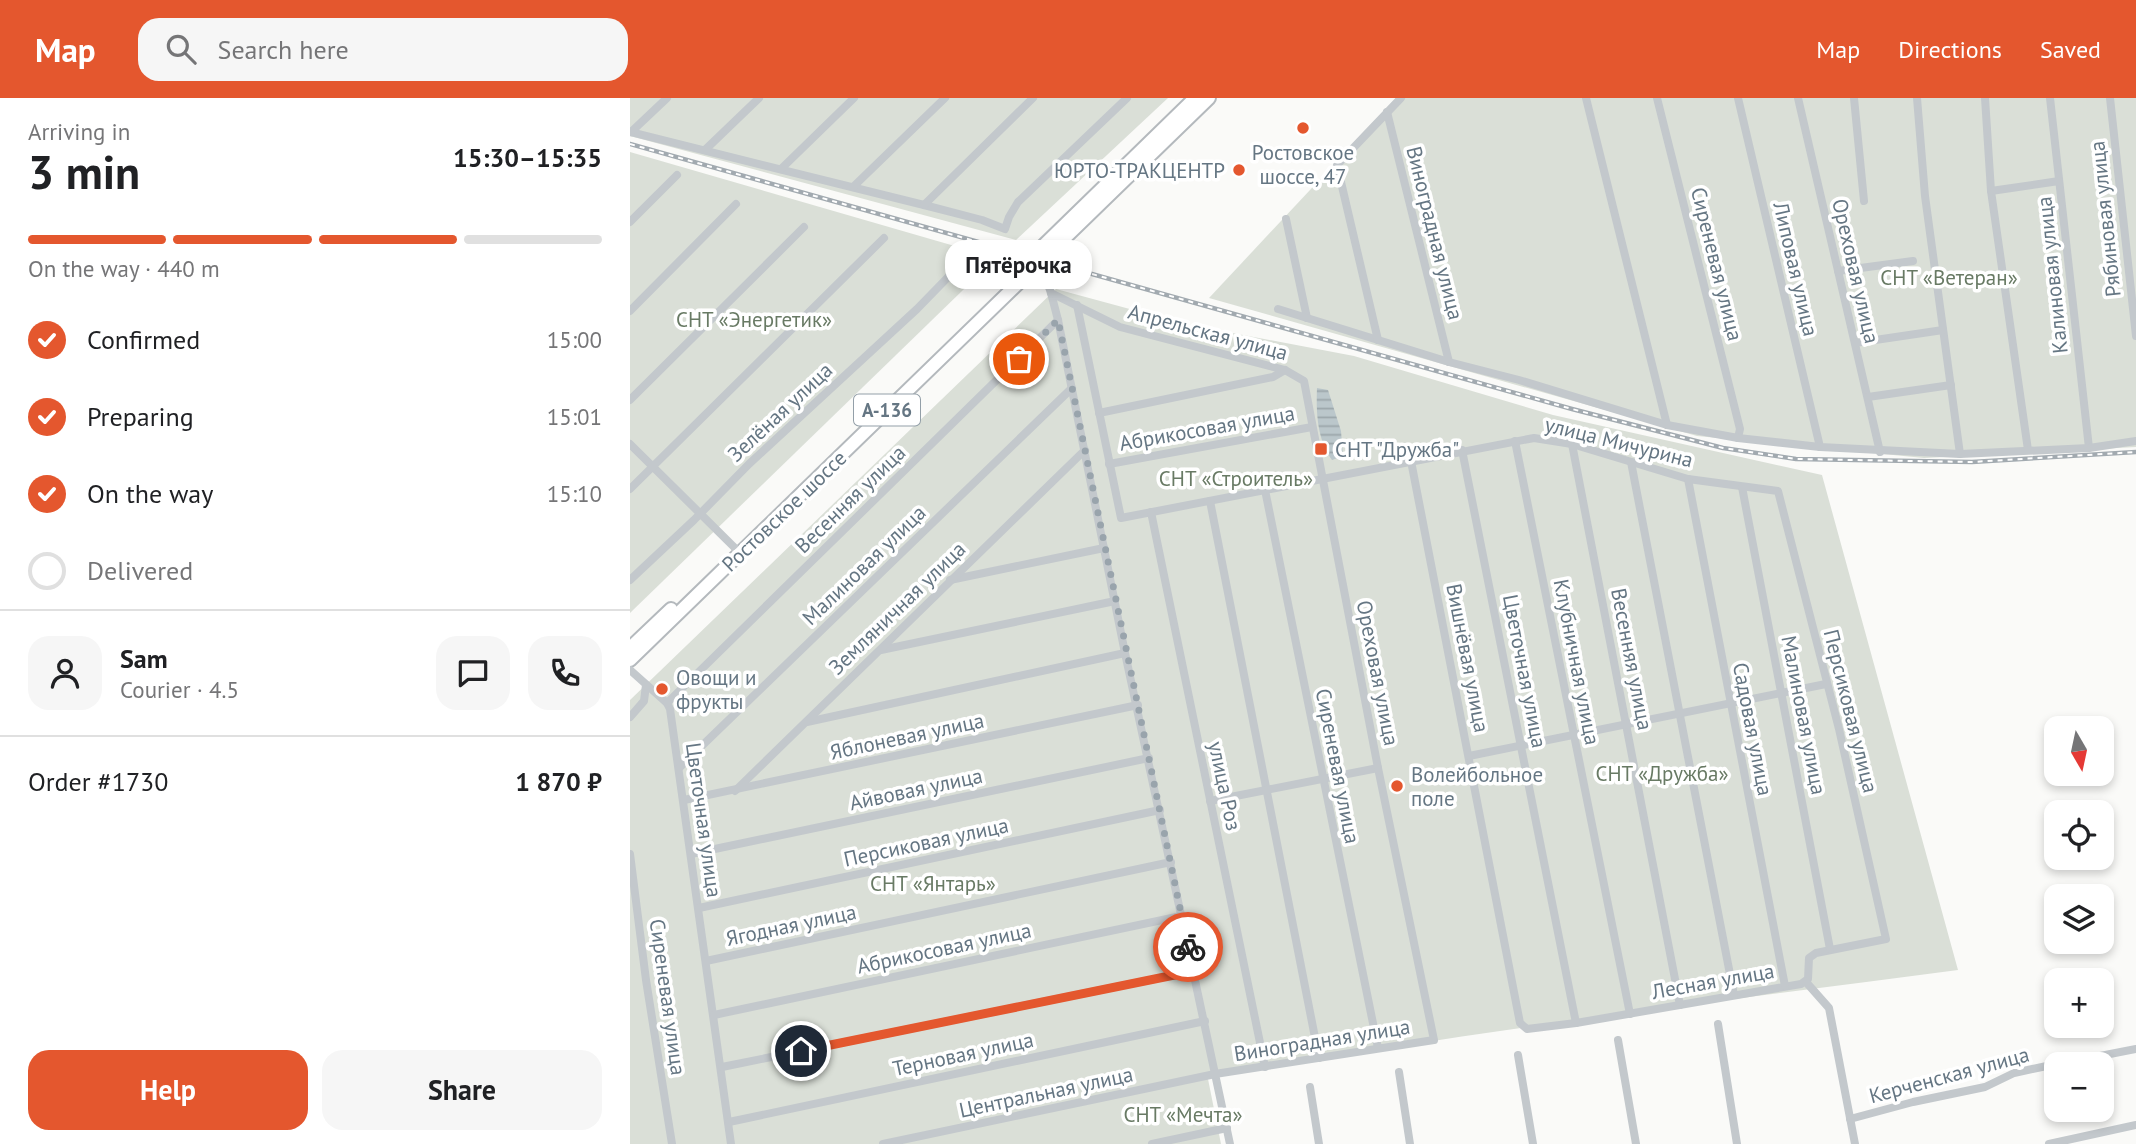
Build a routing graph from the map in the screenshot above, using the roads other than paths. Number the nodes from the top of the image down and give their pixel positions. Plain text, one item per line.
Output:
1 (667, 98) edge
2 (759, 98) edge
3 (854, 98) edge
4 (945, 98) edge
5 (1032, 98) edge
6 (1127, 98) edge
7 (1195, 98) edge
8 (1209, 98) edge
9 (1401, 98) edge
10 (1586, 98) edge
11 (1657, 98) edge
12 (1738, 98) edge
13 (1798, 98) edge
14 (1854, 98) edge
15 (1917, 98) edge
16 (1985, 98) edge
17 (2050, 98) edge
18 (2110, 98) edge
19 (1387, 113) junction
20 (631, 132) edge
21 (706, 149) junction
22 (780, 169) junction
23 (677, 175) dead end
24 (2059, 181) junction
25 (853, 187) junction
26 (1991, 191) junction
27 (1864, 201) dead end
28 (736, 204) dead end
29 (924, 205) junction
30 (1286, 219) dead end
31 (630, 222) edge
32 (804, 227) dead end
33 (884, 238) dead end
34 (1913, 261) dead end
35 (1029, 265) junction
36 (954, 271) dead end
37 (1838, 271) junction
38 (1051, 293) junction
39 (1077, 305) junction
40 (1278, 309) dead end
41 (630, 311) edge
42 (1307, 318) junction
43 (1058, 320) junction
44 (1943, 330) junction
45 (2136, 336) edge
46 (1378, 340) junction
47 (1855, 343) junction
48 (1449, 362) junction
49 (1285, 370) junction
50 (1951, 385) junction
51 (1072, 388) junction
52 (1868, 397) junction
53 (630, 400) edge
54 (1099, 413) junction
55 (1667, 425) junction
56 (1311, 427) junction
57 (1738, 438) junction
58 (1515, 440) junction
59 (2136, 441) edge
60 (630, 444) edge
61 (1572, 444) junction
62 (1820, 447) junction
63 (2089, 448) junction
64 (1085, 450) junction
65 (1462, 450) junction
66 (2028, 450) junction
67 (1881, 452) junction
68 (1960, 454) junction
69 (1410, 461) junction
70 (1631, 462) junction
71 (1109, 464) junction
72 (653, 467) junction
73 (1322, 478) junction
74 (1688, 479) junction
75 (1742, 487) junction
76 (630, 489) edge
77 (1265, 490) junction
78 (1779, 491) joint
79 (1210, 501) junction
80 (1151, 512) junction
81 (702, 513) junction
82 (1104, 548) junction
83 (737, 550) junction
84 (630, 580) edge
85 (950, 580) junction
86 (1115, 601) junction
87 (630, 648) edge
88 (880, 650) junction
89 (1125, 653) junction
90 (630, 660) edge
91 (630, 670) edge
92 (1826, 684) junction
93 (646, 685) junction
94 (1782, 695) junction
95 (1138, 705) junction
96 (1730, 705) junction
97 (669, 706) junction
98 (1679, 715) junction
99 (630, 717) edge
100 (805, 722) junction
101 (1627, 726) junction
102 (1574, 736) junction
103 (1523, 746) junction
104 (1469, 756) junction
105 (1149, 758) junction
106 (680, 767) junction
107 (1378, 768) junction
108 (1323, 780) junction
109 (1266, 790) junction
110 (735, 791) junction
111 (684, 800) junction
112 (1210, 802) junction
113 (1160, 810) junction
114 (630, 855) edge
115 (691, 855) junction
116 (1171, 862) junction
117 (699, 908) junction
118 (1181, 916) junction
119 (1830, 949) junction
120 (706, 961) junction
121 (1194, 971) junction
122 (1806, 982) junction
123 (1785, 986) junction
124 (1734, 995) junction
125 (1680, 1005) junction
126 (714, 1014) junction
127 (1630, 1014) junction
128 (1205, 1021) junction
129 (1576, 1023) junction
130 (1718, 1024) dead end
131 (1523, 1027) joint
132 (1434, 1040) joint
133 (1618, 1040) dead end
134 (1378, 1048) junction
135 (2136, 1049) edge
136 (2114, 1053) edge
137 (1518, 1055) dead end
138 (1319, 1058) junction
139 (722, 1067) junction
140 (1265, 1067) junction
141 (2044, 1067) edge
142 (1399, 1072) dead end
143 (1215, 1074) junction
144 (1310, 1087) dead end
145 (1850, 1119) junction
146 (729, 1122) junction
147 (2136, 1125) edge
148 (1227, 1128) junction
149 (672, 1144) edge
150 (731, 1144) edge
151 (883, 1144) edge
152 (1153, 1144) edge
153 (1230, 1144) edge
154 (1319, 1144) edge
155 (1410, 1144) edge
156 (1532, 1144) edge
157 (1636, 1144) edge
158 (1737, 1144) edge
159 (1855, 1144) edge
160 (2049, 1144) edge

1 - 20 street
2 - 21 street
3 - 22 street
4 - 25 street
5 - 29 street
6 - 29 street
7 - 35 highway, Ростовское шоссе / А-136
8 - 35 highway, Ростовское шоссе / А-136
9 - 19 street
10 - 55 street
11 - 57 street, Сиреневая улица
12 - 62 street, Липовая улица
13 - 37 street, Ореховая улица
14 - 27 street
15 - 44 street
16 - 26 street
17 - 24 street, Калиновая улица
18 - 45 street, Рябиновая улица
19 - 46 street
19 - 48 street, Виноградная улица
20 - 21 street
21 - 22 street
22 - 25 street
23 - 31 street
24 - 26 street
24 - 63 street, Калиновая улица
25 - 29 street
26 - 66 street
28 - 41 street
30 - 42 street
32 - 53 street
33 - 72 street
34 - 37 street
35 - 38 street
35 - 83 highway, Ростовское шоссе / А-136
36 - 81 street, Зелёная улица
37 - 47 street, Ореховая улица
38 - 39 street, Апрельская улица
38 - 43 street
39 - 49 street, Апрельская улица
39 - 54 street
40 - 42 street
42 - 46 street
43 - 51 street
43 - 97 street, Весенняя улица
44 - 47 street
44 - 50 street
46 - 48 street
47 - 52 street, Ореховая улица
48 - 55 street
49 - 54 street
49 - 56 street, Апрельская улица
50 - 52 street
50 - 68 street
51 - 64 street
51 - 106 street, Малиновая улица
52 - 67 street, Ореховая улица
54 - 71 street
55 - 57 street
56 - 71 street, Абрикосовая улица
56 - 73 street, Апрельская улица
57 - 62 street
58 - 61 street, улица Мичурина
58 - 65 street, улица Мичурина
58 - 102 street, Клубничная улица
59 - 63 street
60 - 72 street
61 - 70 street, улица Мичурина
61 - 101 street, Весенняя улица
62 - 67 street
63 - 66 street
64 - 82 street
64 - 85 street, Земляничная улица
65 - 69 street, улица Мичурина
65 - 103 street, Цветочная улица
66 - 68 street
67 - 68 street
69 - 73 street, улица Мичурина
69 - 104 street, Вишнёвая улица
70 - 74 street, улица Мичурина
70 - 98 street
71 - 80 street, улица Мичурина
72 - 76 street
72 - 81 street
73 - 77 street, улица Мичурина
73 - 107 street, Ореховая улица
74 - 75 street, улица Мичурина
74 - 96 street, Садовая улица
75 - 78 street, улица Мичурина
75 - 94 street, Малиновая улица
77 - 79 street, улица Мичурина
77 - 108 street, Сиреневая улица
78 - 92 street, Персиковая улица
79 - 80 street, улица Мичурина
79 - 109 street
80 - 112 street, улица Роз
81 - 83 street
81 - 84 street, Зелёная улица
82 - 85 street
82 - 86 street
83 - 87 highway, Ростовское шоссе / А-136
83 - 90 highway, Ростовское шоссе / А-136
85 - 88 street, Земляничная улица
86 - 88 street
86 - 89 street
88 - 100 street, Земляничная улица
89 - 95 street
89 - 100 street
91 - 93 street
92 - 94 street
92 - 119 street, Персиковая улица
93 - 97 street
93 - 99 street
94 - 96 street
94 - 119 street, Малиновая улица
95 - 105 street
95 - 110 street, Яблоневая улица
96 - 98 street
96 - 123 street, Садовая улица
97 - 106 street, Цветочная улица
98 - 101 street
98 - 124 street
100 - 110 street, Земляничная улица
101 - 102 street
101 - 125 street, Весенняя улица
102 - 103 street
102 - 127 street, Клубничная улица
103 - 104 street
103 - 129 street, Цветочная улица
104 - 131 street, Вишнёвая улица
105 - 113 street
105 - 115 street, Айвовая улица
106 - 111 street, Цветочная улица
107 - 108 street
107 - 132 street, Ореховая улица
108 - 109 street
108 - 134 street, Сиреневая улица
109 - 112 street
109 - 138 street
110 - 111 street, Яблоневая улица
111 - 115 street, Цветочная улица
112 - 140 street, улица Роз
113 - 116 street
113 - 117 street, Персиковая улица
114 - 149 street, Сиреневая улица
115 - 117 street, Цветочная улица
116 - 118 street
116 - 120 street, Ягодная улица
117 - 120 street, Цветочная улица
118 - 121 street
118 - 126 street, Абрикосовая улица
119 - 122 street, Лесная улица
120 - 126 street, Цветочная улица
121 - 128 street
121 - 139 street
122 - 123 street, Лесная улица
122 - 145 street
123 - 124 street, Лесная улица
124 - 125 street, Лесная улица
125 - 127 street, Лесная улица
126 - 139 street, Цветочная улица
127 - 129 street, Лесная улица
128 - 143 street
128 - 146 street, Терновая улица
129 - 131 street, Лесная улица
130 - 158 street
132 - 134 street, Виноградная улица
133 - 157 street
134 - 138 street, Виноградная улица
135 - 136 street, Керченская улица
137 - 156 street
138 - 140 street, Виноградная улица
139 - 146 street, Цветочная улица
140 - 143 street, Виноградная улица
141 - 145 street, Керченская улица
142 - 155 street
143 - 148 street
143 - 151 street, Центральная улица
144 - 154 street
145 - 159 street
146 - 150 street, Цветочная улица
147 - 160 street
148 - 152 street
148 - 153 street

